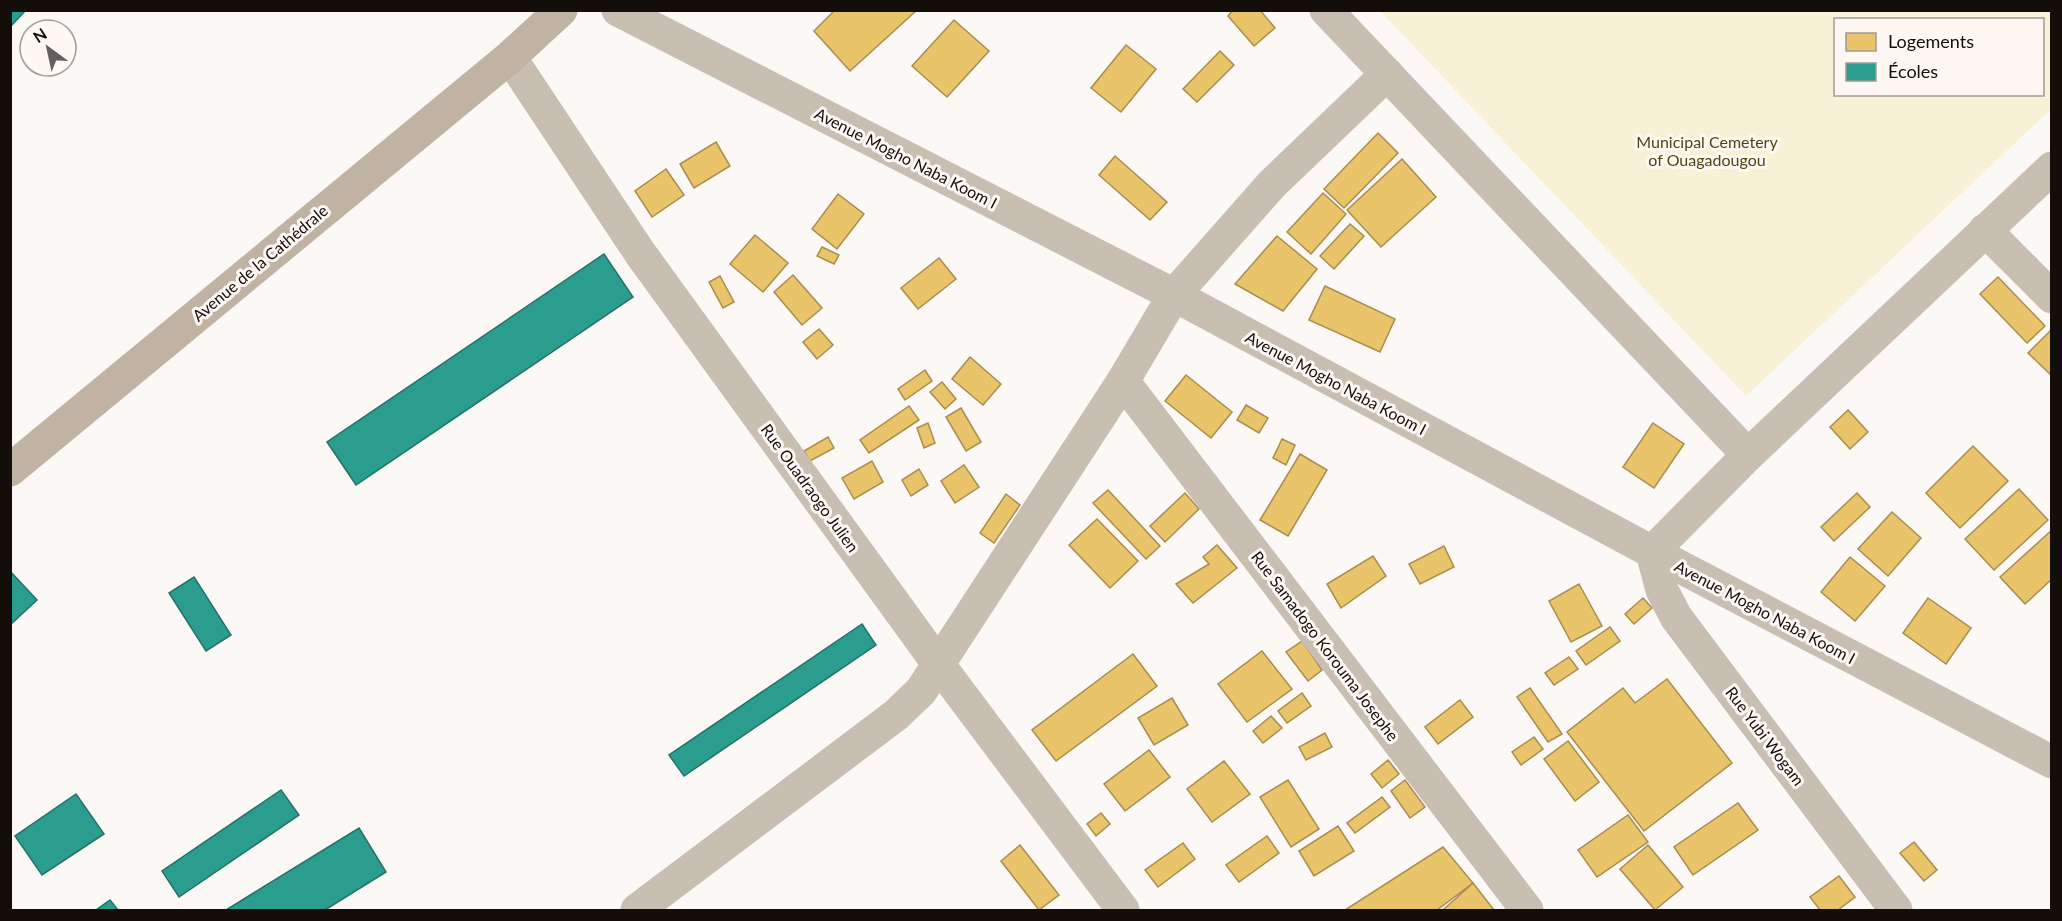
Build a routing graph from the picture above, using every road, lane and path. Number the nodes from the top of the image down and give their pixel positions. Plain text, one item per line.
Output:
1 (561, 10) edge
2 (618, 10) edge
3 (1326, 10) edge
4 (510, 57) junction
5 (1387, 74) junction
6 (2052, 168) edge
7 (1985, 230) junction
8 (1174, 295) junction
9 (2052, 297) edge
10 (1123, 381) junction
11 (1748, 455) junction
12 (10, 470) edge
13 (1652, 552) junction
14 (939, 665) junction
15 (2052, 762) edge
16 (637, 910) edge
17 (1123, 910) edge
18 (1527, 910) edge
19 (1896, 910) edge

1 - 4 main road, Avenue de la Cathédrale
2 - 8 street, Avenue Mogho Naba Koom I
3 - 5 street
4 - 12 main road, Avenue de la Cathédrale
4 - 14 street, Rue Ouadraogo Julien
5 - 8 street
5 - 11 street
6 - 7 street
7 - 9 street
7 - 11 street
8 - 10 street
8 - 13 street, Avenue Mogho Naba Koom I
10 - 14 street
10 - 18 street, Rue Samadogo Korouma Josephe
11 - 13 street
13 - 15 street, Avenue Mogho Naba Koom I
13 - 19 street, Rue Yubi Wogam
14 - 16 street
14 - 17 street, Rue Ouadraogo Julien

